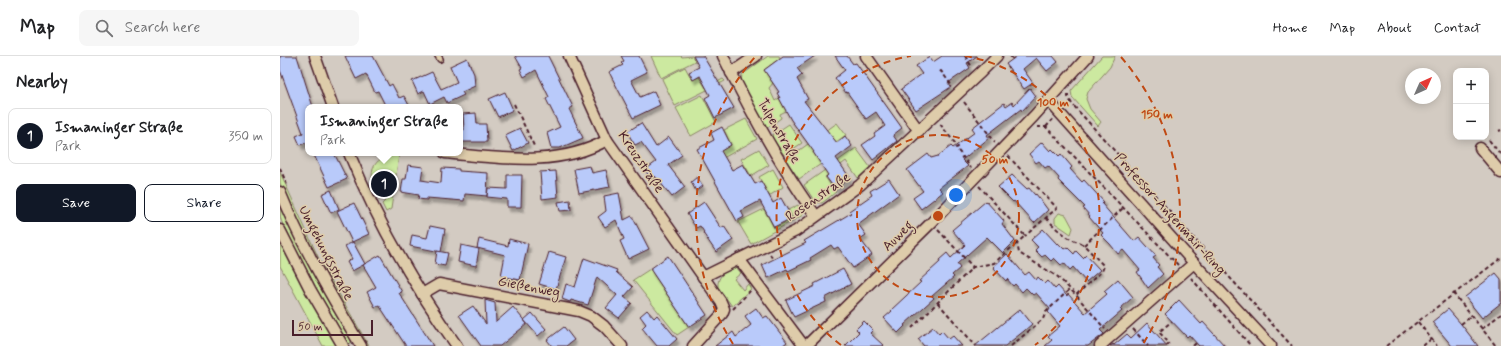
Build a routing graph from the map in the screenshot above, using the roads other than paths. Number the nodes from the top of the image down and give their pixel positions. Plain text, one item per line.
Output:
1 (315, 56) edge
2 (569, 56) edge
3 (723, 56) edge
4 (756, 56) edge
5 (866, 56) edge
6 (997, 56) edge
7 (1088, 56) edge
8 (731, 73) junction
9 (1048, 100) junction
10 (332, 104) edge
11 (919, 132) junction
12 (607, 140) junction
13 (1480, 148) dead end
14 (463, 155) edge
15 (352, 156) edge
16 (1501, 173) edge
17 (280, 192) edge
18 (816, 216) junction
19 (280, 230) edge
20 (739, 259) junction
21 (1194, 263) junction
22 (702, 277) junction
23 (422, 294) junction
24 (343, 346) edge
25 (361, 346) edge
26 (457, 346) edge
27 (622, 346) edge
28 (693, 346) edge
29 (805, 346) edge
30 (1100, 346) edge
31 (1271, 346) edge

1 - 10 street
2 - 12 street, Kreuzstraße
3 - 8 street, Tulpenstraße
4 - 8 street
5 - 11 street
6 - 11 street, Rosenstraße
7 - 9 street, Auweg
8 - 18 street, Tulpenstraße
9 - 21 street, Professor-Angermair-Ring
9 - 29 street, Auweg
11 - 18 street, Rosenstraße
12 - 14 street
12 - 22 street, Kreuzstraße
13 - 16 street
15 - 23 street
17 - 25 street, Umgehungsstraße
18 - 20 street, Rosenstraße
19 - 24 street, Umgehungsstraße
20 - 22 street, Rosenstraße
20 - 29 street
21 - 30 street
21 - 31 street, Professor-Angermair-Ring
22 - 28 street
23 - 26 street
23 - 27 street, Gießenweg

